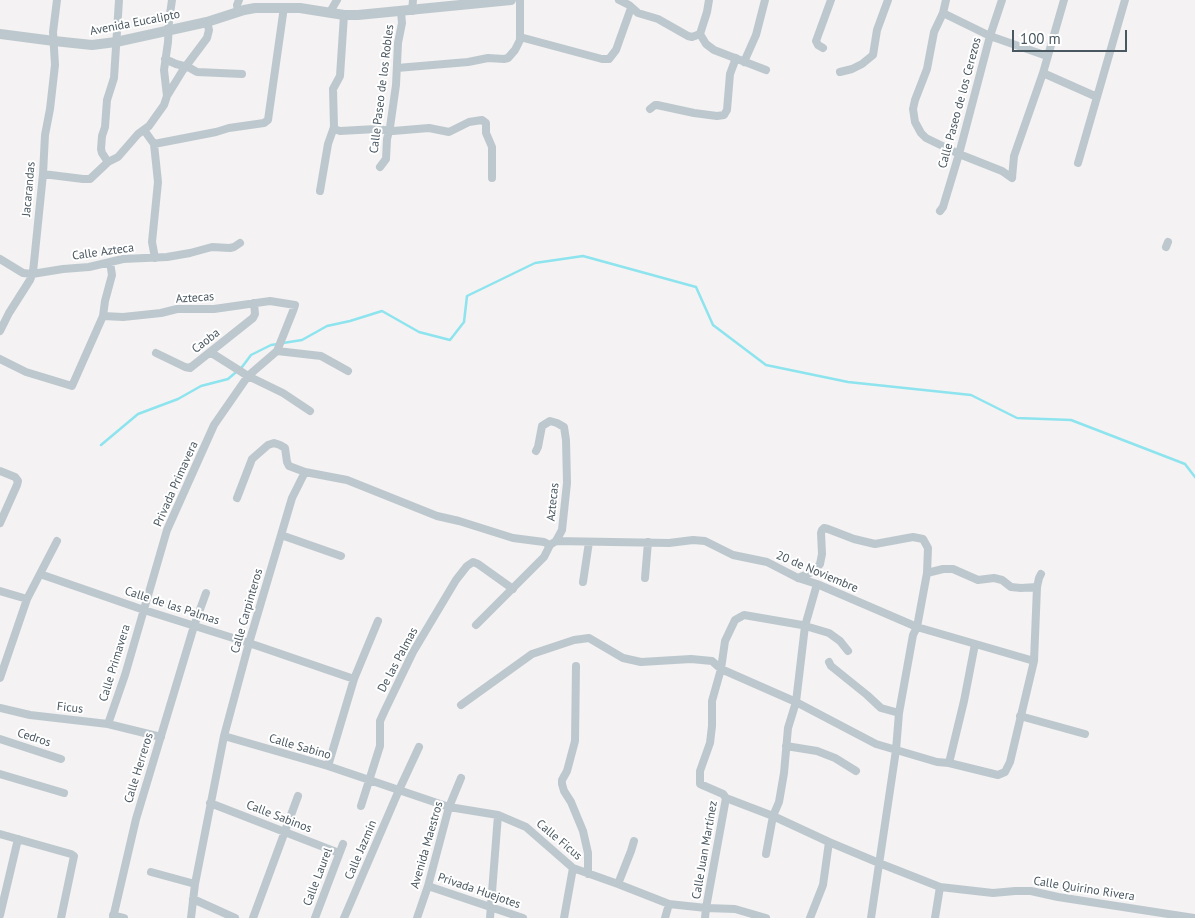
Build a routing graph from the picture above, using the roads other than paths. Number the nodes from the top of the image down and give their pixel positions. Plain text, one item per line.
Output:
1 (57, 0) edge
2 (119, 0) edge
3 (171, 0) edge
4 (238, 0) edge
5 (337, 0) edge
6 (511, 0) edge
7 (520, 0) edge
8 (619, 0) edge
9 (708, 0) edge
10 (765, 0) edge
11 (831, 0) edge
12 (888, 0) edge
13 (946, 0) edge
14 (1002, 0) edge
15 (1064, 0) edge
16 (1125, 0) edge
17 (413, 5) edge
18 (284, 7) junction
19 (631, 8) junction
20 (238, 12) junction
21 (330, 12) junction
22 (401, 12) junction
23 (943, 13) junction
24 (344, 14) junction
25 (208, 22) junction
26 (169, 30) junction
27 (0, 34) edge
28 (700, 34) junction
29 (990, 36) junction
30 (520, 37) junction
31 (54, 41) junction
32 (116, 42) junction
33 (823, 48) dead end
34 (1047, 56) junction
35 (736, 58) junction
36 (165, 59) junction
37 (744, 62) junction
38 (185, 66) junction
39 (397, 68) junction
40 (766, 70) dead end
41 (840, 72) dead end
42 (1043, 73) junction
43 (242, 74) dead end
44 (166, 96) junction
45 (1097, 97) junction
46 (650, 109) dead end
47 (334, 129) junction
48 (144, 130) junction
49 (388, 131) junction
50 (154, 144) junction
51 (959, 154) junction
52 (108, 162) junction
53 (1078, 163) dead end
54 (380, 167) dead end
55 (43, 174) junction
56 (492, 178) dead end
57 (320, 191) dead end
58 (940, 210) dead end
59 (240, 243) dead end
60 (155, 258) junction
61 (0, 259) edge
62 (110, 262) junction
63 (32, 274) junction
64 (254, 303) junction
65 (103, 316) junction
66 (0, 331) edge
67 (277, 351) junction
68 (210, 352) junction
69 (156, 353) dead end
70 (0, 359) edge
71 (348, 371) dead end
72 (248, 376) junction
73 (310, 411) dead end
74 (536, 451) dead end
75 (0, 471) edge
76 (305, 472) junction
77 (237, 498) dead end
78 (0, 523) edge
79 (282, 535) junction
80 (56, 541) dead end
81 (590, 542) junction
82 (648, 542) junction
83 (553, 543) junction
84 (341, 556) dead end
85 (927, 573) junction
86 (40, 574) junction
87 (1041, 574) dead end
88 (645, 578) dead end
89 (798, 578) junction
90 (583, 582) dead end
91 (817, 584) junction
92 (1038, 587) junction
93 (512, 589) junction
94 (0, 591) edge
95 (206, 593) dead end
96 (27, 599) junction
97 (144, 610) junction
98 (378, 621) dead end
99 (476, 625) dead end
100 (194, 626) junction
101 (805, 626) junction
102 (916, 627) junction
103 (249, 643) junction
104 (975, 644) junction
105 (848, 651) dead end
106 (1034, 661) junction
107 (829, 662) dead end
108 (576, 666) dead end
109 (721, 670) junction
110 (0, 678) edge
111 (354, 678) junction
112 (796, 702) junction
113 (461, 705) dead end
114 (0, 708) edge
115 (899, 713) junction
116 (1020, 716) junction
117 (108, 724) junction
118 (1085, 734) dead end
119 (224, 736) junction
120 (161, 737) junction
121 (0, 739) edge
122 (786, 746) junction
123 (419, 747) dead end
124 (896, 750) junction
125 (61, 759) dead end
126 (949, 762) junction
127 (328, 766) junction
128 (856, 771) dead end
129 (0, 774) edge
130 (461, 778) dead end
131 (369, 780) junction
132 (399, 790) junction
133 (64, 792) dead end
134 (298, 796) dead end
135 (726, 798) junction
136 (210, 803) junction
137 (361, 806) dead end
138 (449, 807) junction
139 (498, 815) junction
140 (773, 816) junction
141 (284, 832) junction
142 (0, 834) edge
143 (18, 839) junction
144 (634, 841) dead end
145 (829, 842) junction
146 (343, 844) dead end
147 (339, 853) junction
148 (766, 854) dead end
149 (879, 864) junction
150 (573, 868) junction
151 (151, 872) dead end
152 (588, 874) junction
153 (195, 884) junction
154 (618, 884) junction
155 (428, 886) junction
156 (940, 887) junction
157 (193, 899) junction
158 (669, 904) junction
159 (490, 907) junction
160 (706, 908) junction
161 (0, 915) edge
162 (113, 917) edge
163 (61, 918) edge
164 (124, 918) edge
165 (190, 918) edge
166 (235, 918) edge
167 (252, 918) edge
168 (315, 918) edge
169 (344, 918) edge
170 (417, 918) edge
171 (490, 918) edge
172 (524, 918) edge
173 (564, 918) edge
174 (665, 918) edge
175 (705, 918) edge
176 (766, 918) edge
177 (810, 918) edge
178 (871, 918) edge
179 (935, 918) edge
180 (1194, 918) edge

1 - 31 street, Jacarandas
2 - 32 street
3 - 26 street
4 - 20 street
5 - 21 street
6 - 17 street, Avenida Eucalipto
7 - 30 street
8 - 19 street
9 - 28 street
10 - 37 street
11 - 33 street
12 - 41 street
13 - 23 street
14 - 29 street, Calle Paseo de los Cerezos
15 - 34 street
16 - 45 street
17 - 22 street, Avenida Eucalipto
18 - 20 street, Avenida Eucalipto
18 - 21 street, Avenida Eucalipto
18 - 50 street
19 - 28 street
19 - 30 street
20 - 25 street, Avenida Eucalipto
21 - 24 street, Avenida Eucalipto
22 - 24 street, Avenida Eucalipto
22 - 39 street, Calle Paseo de los Robles
23 - 29 street
23 - 51 street
24 - 47 street
25 - 26 street, Avenida Eucalipto
25 - 38 street
26 - 32 street, Avenida Eucalipto
26 - 36 street
27 - 31 street, Avenida Eucalipto
28 - 35 street
29 - 34 street
29 - 51 street, Calle Paseo de los Cerezos
30 - 39 street
31 - 32 street, Avenida Eucalipto
31 - 55 street, Jacarandas
32 - 52 street
34 - 42 street
35 - 37 street
35 - 46 street
36 - 38 street
36 - 44 street
37 - 40 street
38 - 43 street
38 - 44 street
39 - 49 street, Calle Paseo de los Robles
42 - 45 street
42 - 51 street
44 - 48 street
45 - 53 street
47 - 49 street
47 - 57 street
48 - 50 street
48 - 52 street
49 - 54 street, Calle Paseo de los Robles
49 - 56 street
50 - 60 street
51 - 58 street, Calle Paseo de los Cerezos
52 - 55 street
55 - 63 street, Jacarandas
59 - 60 street, Calle Azteca
60 - 62 street, Calle Azteca
61 - 63 street
62 - 63 street, Calle Azteca
62 - 65 street
63 - 66 street, Jacarandas
64 - 65 street, Aztecas
64 - 67 street, Aztecas
64 - 68 street, Caoba
65 - 70 street
67 - 71 street
67 - 72 street, Privada Primavera
68 - 69 street, Caoba
68 - 72 street
72 - 73 street
72 - 97 street, Privada Primavera
74 - 83 street, Aztecas
75 - 78 street
76 - 77 street
76 - 79 street, Calle Carpinteros
76 - 83 street, 20 de Noviembre
79 - 84 street
79 - 103 street, Calle Carpinteros
80 - 86 street
81 - 82 street, 20 de Noviembre
81 - 83 street, 20 de Noviembre
81 - 90 street
82 - 88 street
82 - 89 street, 20 de Noviembre
83 - 93 street, Aztecas
85 - 89 street
85 - 92 street
85 - 102 street
86 - 96 street
86 - 97 street, Calle de las Palmas
87 - 92 street
89 - 91 street, 20 de Noviembre
91 - 101 street
91 - 102 street, 20 de Noviembre
92 - 106 street
93 - 99 street, Aztecas
93 - 131 street, De las Palmas
94 - 96 street
95 - 100 street, Calle Herreros
96 - 110 street
97 - 100 street, Calle de las Palmas
97 - 117 street, Calle Primavera
98 - 111 street
100 - 103 street, Calle de las Palmas
100 - 120 street, Calle Herreros
101 - 105 street
101 - 109 street
101 - 112 street
102 - 104 street, 20 de Noviembre
102 - 115 street
103 - 111 street, Calle de las Palmas
103 - 119 street, Calle Carpinteros
104 - 106 street, 20 de Noviembre
104 - 126 street
106 - 116 street
107 - 115 street
108 - 152 street
109 - 112 street
109 - 113 street
109 - 135 street, Calle Juan Martínez
111 - 127 street
112 - 122 street
112 - 124 street
114 - 117 street, Ficus
115 - 124 street
116 - 118 street
116 - 126 street
117 - 120 street
119 - 127 street, Calle Sabino
119 - 136 street, Calle Carpinteros
120 - 162 street, Calle Herreros
121 - 125 street, Cedros
122 - 128 street
122 - 140 street
123 - 132 street, Calle Jazmín
124 - 126 street
124 - 149 street
127 - 131 street, Calle Sabino
129 - 133 street
130 - 138 street, Avenida Maestros
131 - 132 street, Calle Ficus
131 - 137 street, De las Palmas
132 - 138 street, Calle Ficus
132 - 169 street, Calle Jazmín
134 - 141 street
135 - 140 street, Calle Quirino Rivera
135 - 160 street, Calle Juan Martínez
136 - 141 street, Calle Sabinos
136 - 153 street, Calle Carpinteros
138 - 139 street, Calle Ficus
138 - 155 street, Avenida Maestros
139 - 150 street, Calle Ficus
139 - 159 street
140 - 145 street, Calle Quirino Rivera
140 - 148 street
141 - 147 street, Calle Sabinos
141 - 167 street
142 - 143 street
143 - 161 street
143 - 163 street
144 - 154 street
145 - 149 street, Calle Quirino Rivera
145 - 177 street
146 - 147 street, Calle Laurel
147 - 168 street, Calle Laurel
149 - 156 street, Calle Quirino Rivera
149 - 178 street
150 - 152 street, Calle Ficus
150 - 173 street
151 - 153 street
152 - 154 street, Calle Ficus
153 - 157 street, Calle Carpinteros
154 - 158 street, Calle Ficus
155 - 159 street, Privada Huejotes
155 - 170 street, Avenida Maestros
156 - 179 street
156 - 180 street, Calle Quirino Rivera
157 - 165 street, Calle Carpinteros
157 - 166 street
158 - 160 street, Calle Ficus
158 - 174 street
159 - 171 street
159 - 172 street, Privada Huejotes
160 - 175 street, Calle Juan Martínez
160 - 176 street, Calle Ficus
162 - 164 street

